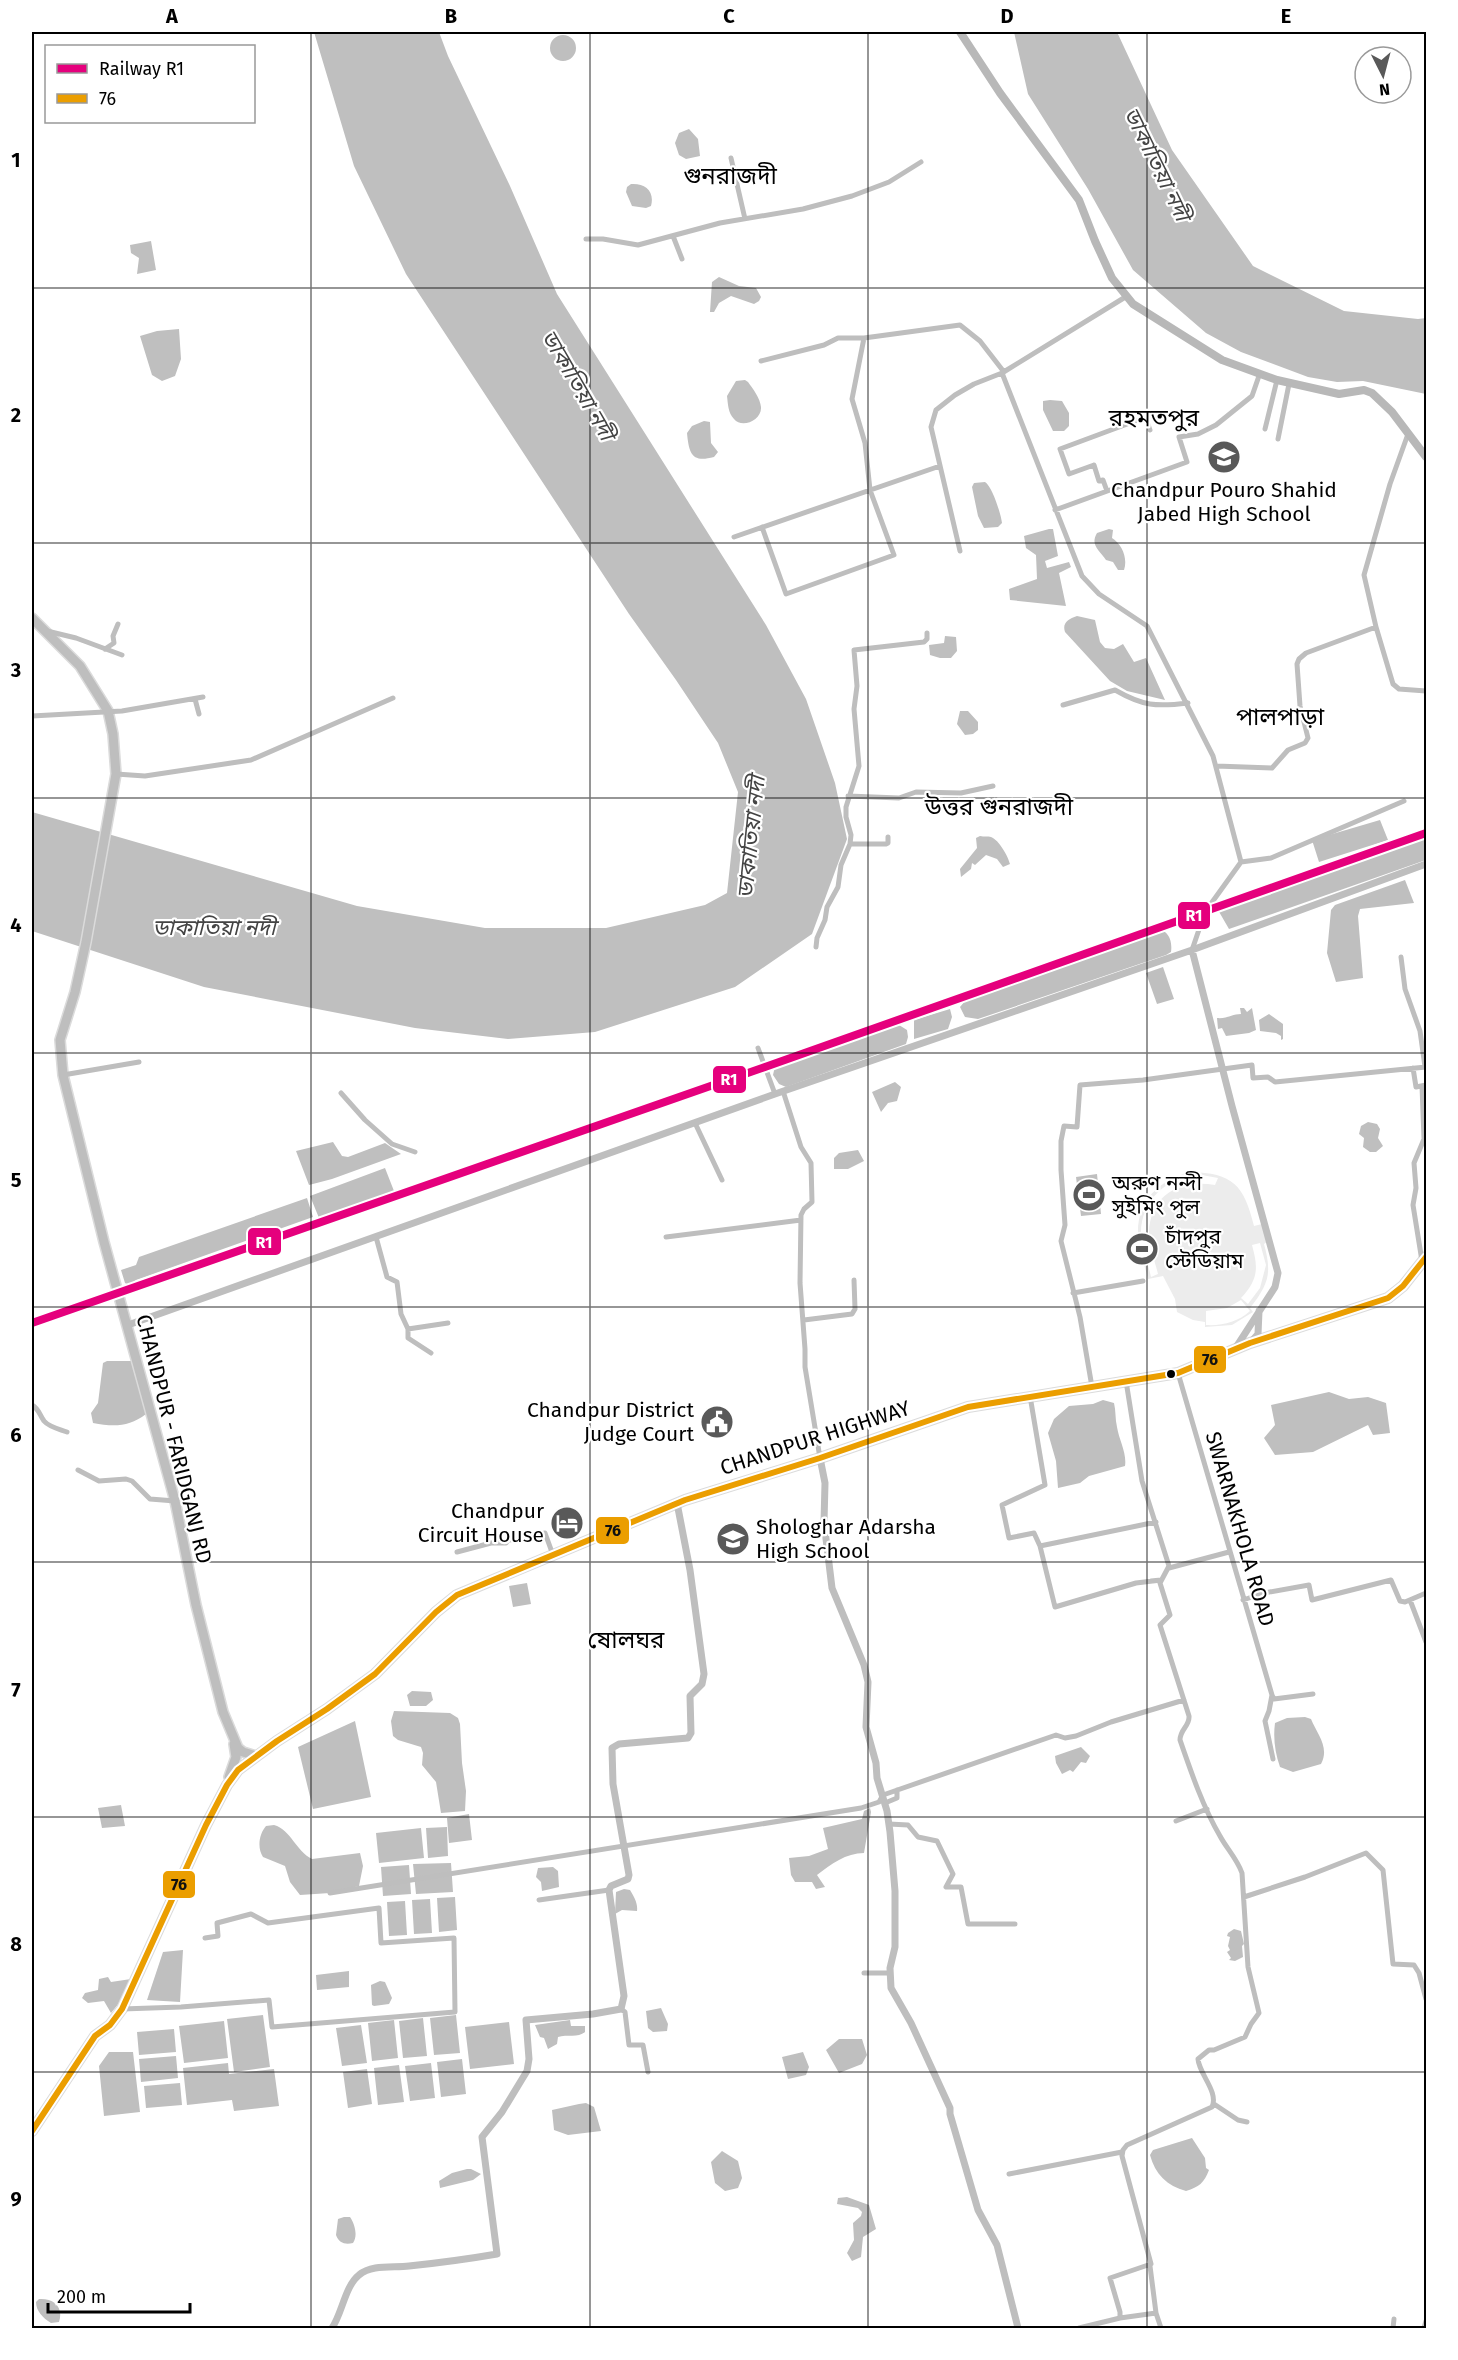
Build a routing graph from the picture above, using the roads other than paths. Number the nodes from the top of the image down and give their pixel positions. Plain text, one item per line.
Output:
1 (960, 32) edge
2 (731, 158) dead end
3 (921, 162) dead end
4 (746, 219) junction
5 (673, 236) junction
6 (586, 239) dead end
7 (682, 259) dead end
8 (1127, 296) junction
9 (864, 338) junction
10 (761, 361) dead end
11 (1003, 373) junction
12 (1260, 373) junction
13 (1277, 380) junction
14 (1289, 384) junction
15 (1265, 429) dead end
16 (1150, 430) dead end
17 (1408, 434) junction
18 (1278, 439) dead end
19 (1426, 457) edge
20 (940, 466) junction
21 (870, 490) junction
22 (1107, 491) junction
23 (1055, 510) junction
24 (762, 527) junction
25 (734, 537) dead end
26 (960, 551) dead end
27 (32, 618) edge
28 (118, 624) dead end
29 (1376, 627) junction
30 (46, 631) junction
31 (927, 633) dead end
32 (105, 649) junction
33 (122, 656) dead end
34 (1426, 691) edge
35 (203, 697) dead end
36 (393, 698) dead end
37 (195, 699) junction
38 (1188, 703) junction
39 (1064, 705) dead end
40 (108, 711) junction
41 (198, 714) dead end
42 (32, 716) edge
43 (1216, 765) junction
44 (116, 774) junction
45 (993, 786) dead end
46 (848, 796) junction
47 (1404, 801) dead end
48 (888, 837) dead end
49 (850, 844) junction
50 (1241, 862) junction
51 (1426, 864) edge
52 (816, 947) dead end
53 (1192, 950) junction
54 (1401, 957) dead end
55 (758, 1048) dead end
56 (139, 1062) dead end
57 (1222, 1067) junction
58 (1426, 1067) edge
59 (1413, 1068) junction
60 (63, 1076) junction
61 (1424, 1086) edge
62 (341, 1093) dead end
63 (779, 1093) junction
64 (695, 1123) junction
65 (415, 1152) dead end
66 (722, 1180) dead end
67 (801, 1220) junction
68 (376, 1237) junction
69 (666, 1237) dead end
70 (1424, 1259) edge
71 (854, 1280) dead end
72 (1143, 1281) dead end
73 (1073, 1293) junction
74 (1259, 1311) junction
75 (804, 1320) junction
76 (448, 1323) dead end
77 (128, 1325) junction
78 (408, 1329) junction
79 (1250, 1343) junction
80 (1235, 1349) junction
81 (431, 1353) dead end
82 (1178, 1373) junction
83 (1126, 1381) junction
84 (1092, 1387) junction
85 (1030, 1396) junction
86 (32, 1405) edge
87 (67, 1432) dead end
88 (820, 1458) junction
89 (78, 1470) dead end
90 (175, 1501) junction
91 (677, 1503) junction
92 (1156, 1522) junction
93 (1040, 1546) junction
94 (1228, 1551) junction
95 (457, 1552) dead end
96 (553, 1555) junction
97 (1169, 1568) junction
98 (1161, 1580) junction
99 (1151, 1581) dead end
100 (1426, 1593) edge
101 (1243, 1600) junction
102 (1410, 1600) junction
103 (1426, 1642) edge
104 (1313, 1694) dead end
105 (1272, 1695) junction
106 (1184, 1700) junction
107 (234, 1739) junction
108 (256, 1756) junction
109 (1273, 1760) dead end
110 (227, 1785) junction
111 (897, 1790) junction
112 (883, 1795) junction
113 (885, 1803) junction
114 (1207, 1809) junction
115 (1176, 1821) dead end
116 (889, 1824) junction
117 (609, 1890) junction
118 (330, 1893) dead end
119 (1244, 1897) junction
120 (539, 1900) dead end
121 (1015, 1924) dead end
122 (205, 1938) dead end
123 (890, 1972) junction
124 (864, 1973) dead end
125 (1426, 1999) edge
126 (621, 2008) junction
127 (123, 2009) junction
128 (648, 2072) dead end
129 (1214, 2104) junction
130 (1247, 2122) dead end
131 (32, 2131) edge
132 (1122, 2152) junction
133 (1009, 2174) dead end
134 (1150, 2266) junction
135 (1156, 2313) junction
136 (1120, 2318) junction
137 (1394, 2319) dead end
138 (1426, 2321) edge
139 (332, 2328) edge
140 (1018, 2328) edge
141 (1079, 2328) edge
142 (1161, 2328) edge
143 (1393, 2328) edge
144 (1424, 2328) edge

1 - 8 main road
2 - 4 street
3 - 4 street
4 - 5 street
5 - 6 street
5 - 7 street
8 - 11 street
8 - 12 main road
9 - 10 street
9 - 11 street
9 - 21 street
11 - 20 street
11 - 23 street
12 - 13 main road
12 - 22 street
13 - 14 main road
13 - 15 street
14 - 17 main road
14 - 18 street
16 - 22 street
17 - 19 main road
17 - 29 street
20 - 21 street
20 - 26 street
21 - 24 street
21 - 24 street
22 - 23 street
23 - 38 street
24 - 25 street
27 - 30 main road
28 - 32 street
29 - 34 street
29 - 43 street
30 - 32 street
30 - 40 main road
31 - 46 street
32 - 33 street
35 - 37 street
36 - 44 street
37 - 40 street
37 - 41 street
38 - 39 street
38 - 43 street
40 - 42 street
40 - 44 main road
43 - 50 street
44 - 60 main road, CHANDPUR - FARIDGANJ RD
45 - 46 street
46 - 49 street
47 - 50 street
48 - 49 street
49 - 52 street
50 - 53 street
51 - 53 street
53 - 57 street
53 - 63 street
54 - 58 street
55 - 63 street
56 - 60 street
57 - 59 street
57 - 73 street
57 - 74 street
58 - 59 street
59 - 61 street
60 - 77 main road, CHANDPUR - FARIDGANJ RD
61 - 70 street
62 - 65 street
63 - 64 street
63 - 67 street
64 - 66 street
64 - 68 street
67 - 69 street
67 - 75 street
68 - 77 street
68 - 78 street
70 - 79 main road, CHANDPUR HIGHWAY
71 - 75 street
72 - 73 street
73 - 84 street
74 - 79 street
74 - 80 street
75 - 88 street
76 - 78 street
77 - 90 main road, CHANDPUR - FARIDGANJ RD
78 - 81 street
79 - 80 main road, CHANDPUR HIGHWAY
80 - 82 main road, CHANDPUR HIGHWAY
82 - 83 main road, CHANDPUR HIGHWAY
82 - 94 street, SWARNAKHOLA ROAD
83 - 84 main road, CHANDPUR HIGHWAY
83 - 92 street
84 - 85 main road, CHANDPUR HIGHWAY
85 - 88 main road, CHANDPUR HIGHWAY
85 - 93 street
86 - 87 street
88 - 91 main road, CHANDPUR HIGHWAY
88 - 112 street
89 - 90 street
90 - 107 main road, CHANDPUR - FARIDGANJ RD
91 - 96 main road, CHANDPUR HIGHWAY
91 - 117 street
92 - 93 street
92 - 97 street
93 - 98 street
94 - 97 street
94 - 101 street, SWARNAKHOLA ROAD
95 - 96 street
96 - 108 main road, CHANDPUR HIGHWAY
97 - 98 street
98 - 99 street
98 - 106 street
100 - 102 street
101 - 102 street
101 - 105 street, SWARNAKHOLA ROAD
102 - 103 street
104 - 105 street
105 - 109 street
106 - 111 street
106 - 114 street
107 - 108 main road
107 - 110 main road
108 - 110 main road, CHANDPUR HIGHWAY
110 - 127 main road
111 - 112 street
111 - 113 street
112 - 113 street
112 - 118 street
113 - 116 street
114 - 115 street
114 - 119 street
116 - 121 street
116 - 123 street
117 - 120 street
117 - 126 street
119 - 125 street
119 - 129 street
122 - 127 street
123 - 124 street
123 - 140 street
126 - 128 street
126 - 139 street
127 - 131 main road
129 - 130 street
129 - 132 street
132 - 133 street
132 - 134 street
134 - 135 street
134 - 136 street
135 - 136 street
135 - 142 street
136 - 141 street
137 - 143 street
138 - 144 street

